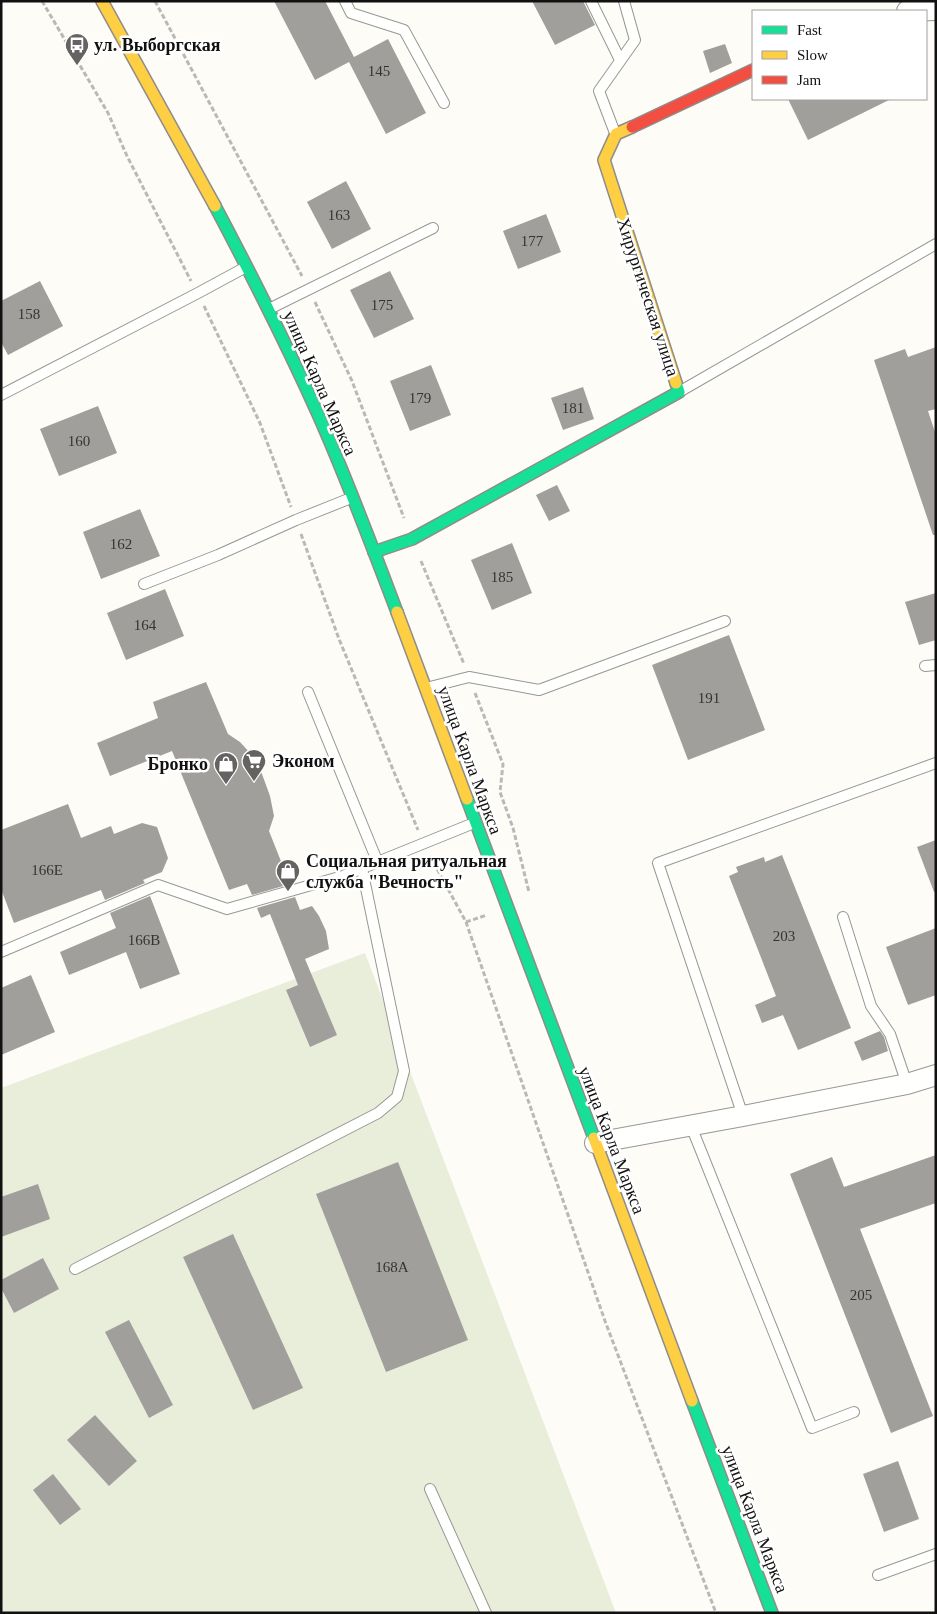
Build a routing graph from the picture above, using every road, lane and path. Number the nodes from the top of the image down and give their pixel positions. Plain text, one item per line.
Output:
1 (42, 1) edge
2 (102, 1) edge
3 (155, 1) edge
4 (345, 1) edge
5 (591, 1) edge
6 (624, 1) edge
7 (620, 60) junction
8 (752, 70) edge
9 (444, 103) dead end
10 (616, 134) junction
11 (433, 228) dead end
12 (936, 244) edge
13 (246, 267) junction
14 (310, 290) junction
15 (198, 294) junction
16 (268, 310) junction
17 (679, 392) junction
18 (1, 395) edge
19 (352, 498) junction
20 (296, 520) junction
21 (412, 539) junction
22 (374, 552) junction
23 (144, 584) dead end
24 (725, 621) dead end
25 (469, 677) junction
26 (425, 688) junction
27 (308, 692) dead end
28 (936, 763) edge
29 (475, 823) junction
30 (424, 844) junction
31 (378, 863) junction
32 (362, 869) junction
33 (507, 909) junction
34 (843, 917) dead end
35 (466, 922) junction
36 (1, 952) edge
37 (936, 1075) edge
38 (907, 1084) junction
39 (744, 1116) junction
40 (691, 1126) junction
41 (595, 1143) junction
42 (75, 1269) dead end
43 (854, 1412) dead end
44 (430, 1489) dead end
45 (936, 1554) edge
46 (878, 1575) dead end
47 (486, 1613) edge
48 (716, 1613) edge
49 (772, 1613) edge

1 - 15 path
2 - 13 main road, улица Карла Маркса
3 - 14 path
4 - 9 lane
5 - 7 lane
6 - 7 lane
7 - 10 lane
8 - 10 main road
10 - 17 main road, Хирургическая улица
11 - 14 lane
12 - 17 lane
13 - 15 lane
13 - 16 main road, улица Карла Маркса
14 - 16 lane
14 - 21 path
15 - 18 lane
15 - 20 path
16 - 19 main road, улица Карла Маркса
17 - 21 main road, Хирургическая улица
19 - 20 lane
19 - 22 main road, улица Карла Маркса
20 - 23 lane
20 - 30 path
21 - 22 main road, Хирургическая улица
21 - 25 path
22 - 26 main road, улица Карла Маркса
24 - 25 lane
25 - 26 lane
25 - 33 path
26 - 29 main road, улица Карла Маркса
27 - 31 lane
28 - 39 lane
29 - 30 lane
29 - 33 main road, улица Карла Маркса
30 - 31 lane
30 - 35 path
31 - 32 lane
32 - 36 lane
32 - 42 lane
33 - 35 path
33 - 41 main road, улица Карла Маркса
34 - 38 lane
35 - 48 path
37 - 38 street
38 - 39 street
39 - 40 street
40 - 41 street
40 - 43 lane
41 - 49 main road, улица Карла Маркса
44 - 47 lane
45 - 46 lane

